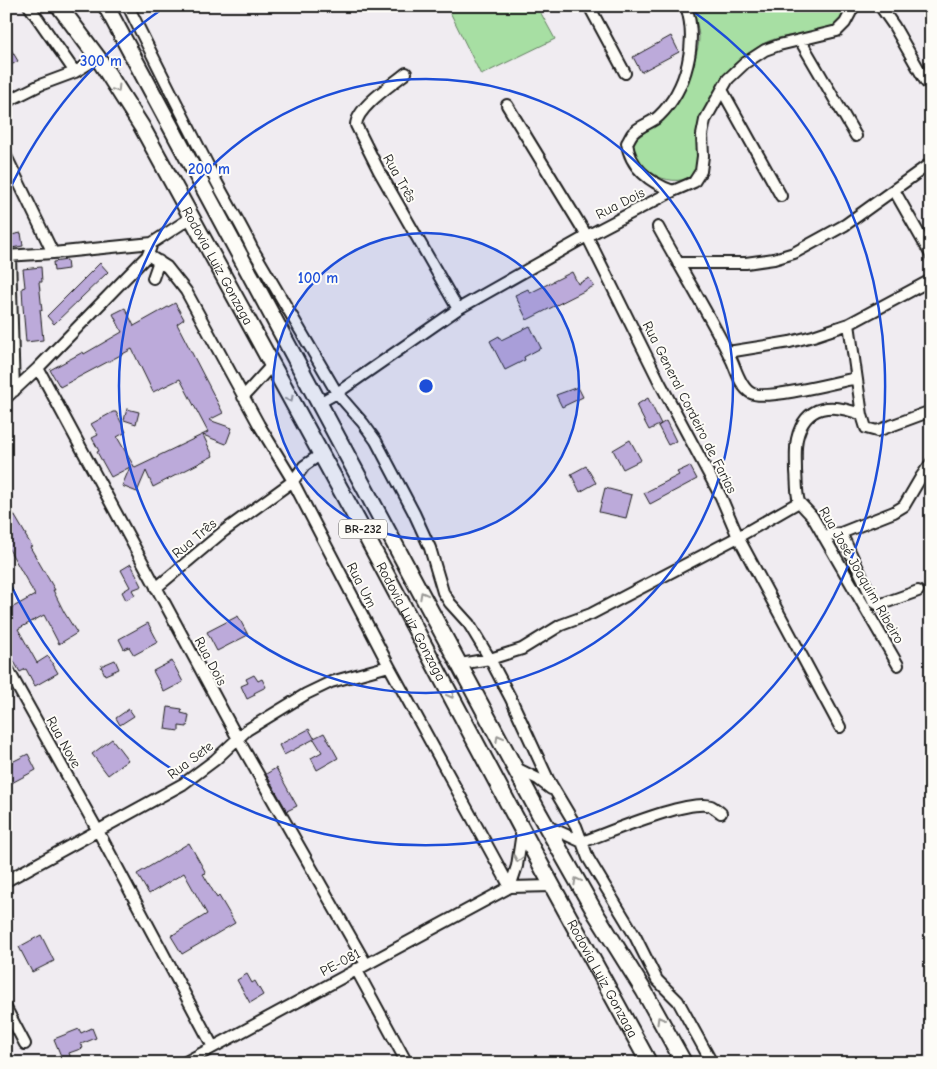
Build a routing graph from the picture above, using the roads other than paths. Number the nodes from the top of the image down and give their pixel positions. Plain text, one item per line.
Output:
1 (29, 6) edge
2 (59, 6) edge
3 (106, 6) edge
4 (128, 6) edge
5 (589, 6) edge
6 (686, 6) edge
7 (854, 6) edge
8 (880, 6) edge
9 (800, 40) junction
10 (98, 58) junction
11 (75, 72) junction
12 (406, 73) dead end
13 (625, 73) dead end
14 (926, 82) dead end
15 (722, 90) junction
16 (6, 102) edge
17 (507, 105) dead end
18 (856, 136) dead end
19 (6, 156) edge
20 (931, 163) edge
21 (894, 190) junction
22 (673, 191) junction
23 (781, 196) dead end
24 (192, 218) junction
25 (658, 226) dead end
26 (587, 236) junction
27 (152, 243) junction
28 (53, 253) junction
29 (148, 255) junction
30 (931, 255) edge
31 (8, 256) edge
32 (158, 261) junction
33 (678, 264) junction
34 (8, 277) edge
35 (153, 278) dead end
36 (931, 280) edge
37 (458, 309) junction
38 (849, 324) junction
39 (728, 352) junction
40 (272, 365) junction
41 (38, 368) junction
42 (856, 378) junction
43 (337, 393) junction
44 (10, 395) edge
45 (243, 397) junction
46 (319, 403) junction
47 (931, 411) edge
48 (862, 416) junction
49 (320, 454) junction
50 (931, 464) edge
51 (293, 481) junction
52 (799, 502) junction
53 (841, 533) junction
54 (738, 536) junction
55 (823, 536) junction
56 (156, 588) junction
57 (918, 591) dead end
58 (490, 659) junction
59 (460, 664) junction
60 (898, 665) dead end
61 (6, 666) edge
62 (389, 666) junction
63 (840, 727) dead end
64 (238, 739) junction
65 (515, 768) junction
66 (556, 792) junction
67 (721, 813) dead end
68 (546, 826) junction
69 (98, 831) junction
70 (522, 831) junction
71 (582, 842) junction
72 (6, 881) edge
73 (552, 886) junction
74 (510, 887) junction
75 (361, 966) junction
76 (6, 1008) edge
77 (25, 1044) dead end
78 (213, 1046) junction
79 (184, 1063) edge
80 (407, 1063) edge
81 (649, 1063) edge
82 (684, 1063) edge
83 (712, 1063) edge

1 - 11 street
2 - 10 highway, Rodovia Luiz Gonzaga / BR-232
3 - 46 highway, Rodovia Luiz Gonzaga / BR-232
4 - 43 street
5 - 13 street
6 - 22 street
7 - 9 street, Rua Dois
8 - 14 street
9 - 15 street, Rua Dois
9 - 18 street
10 - 11 street
10 -> 24 highway, Rodovia Luiz Gonzaga / BR-232
11 - 16 street
12 - 37 street, Rua Três
15 - 22 street, Rua Dois
15 - 23 street
17 - 26 street, Rua General Cordeiro de Farias
19 - 28 street
20 - 21 street
21 - 30 street
21 - 33 street
22 - 26 street, Rua Dois
24 - 27 street
24 - 40 highway, Rodovia Luiz Gonzaga / BR-232
25 - 33 street
26 - 37 street, Rua Dois
26 - 54 street, Rua General Cordeiro de Farias
27 - 28 street
27 - 29 street
28 - 31 street
29 - 32 street, Rua Um
29 - 41 street
31 - 34 street
32 - 35 street
32 - 45 street, Rua Um
33 - 39 street
34 - 44 street
36 - 38 street
37 - 43 street, Rua Dois
38 - 39 street
38 - 42 street
39 - 42 street
40 - 45 street
40 -> 49 highway, Rodovia Luiz Gonzaga / BR-232
41 - 44 street
41 - 56 street, Rua Dois
42 - 48 street
43 - 46 street, Rua Dois
43 - 58 street
45 - 51 street, Rua Um
59 -> 46 highway, Rodovia Luiz Gonzaga / BR-232
47 - 48 street
48 - 52 street
49 - 51 street, Rua Três
49 -> 70 highway, Rodovia Luiz Gonzaga / BR-232
50 - 53 street
51 - 56 street, Rua Três
51 - 62 street, Rua Um
52 - 54 street
52 - 55 street, Rua José Joaquim Ribeiro
53 - 55 street
53 - 57 street
54 - 58 street
54 - 63 street, Rua General Cordeiro de Farias
55 - 60 street, Rua José Joaquim Ribeiro
56 - 64 street, Rua Dois
58 - 59 street
58 - 66 street
65 -> 59 highway, Rodovia Luiz Gonzaga / BR-232
61 - 69 street, Rua Nove
62 - 64 street, Rua Sete
62 - 74 street, Rua Um
64 - 69 street, Rua Sete
64 - 75 street, Rua Dois
65 - 66 street
65 - 68 highway, Rodovia Luiz Gonzaga / BR-232
66 - 71 street
67 - 71 street
68 - 71 street
82 -> 68 highway, Rodovia Luiz Gonzaga / BR-232
69 - 72 street, Rua Sete
69 - 78 street
70 - 73 highway, Rodovia Luiz Gonzaga / BR-232
70 -> 74 street
71 - 83 street
73 - 74 street
73 - 81 highway, Rodovia Luiz Gonzaga / BR-232
74 - 75 street, PE-081 / PE-081
75 - 78 street, PE-081 / PE-081
75 - 80 street, Rua Dois
76 - 77 street
78 - 79 street, PE-081 / PE-081

